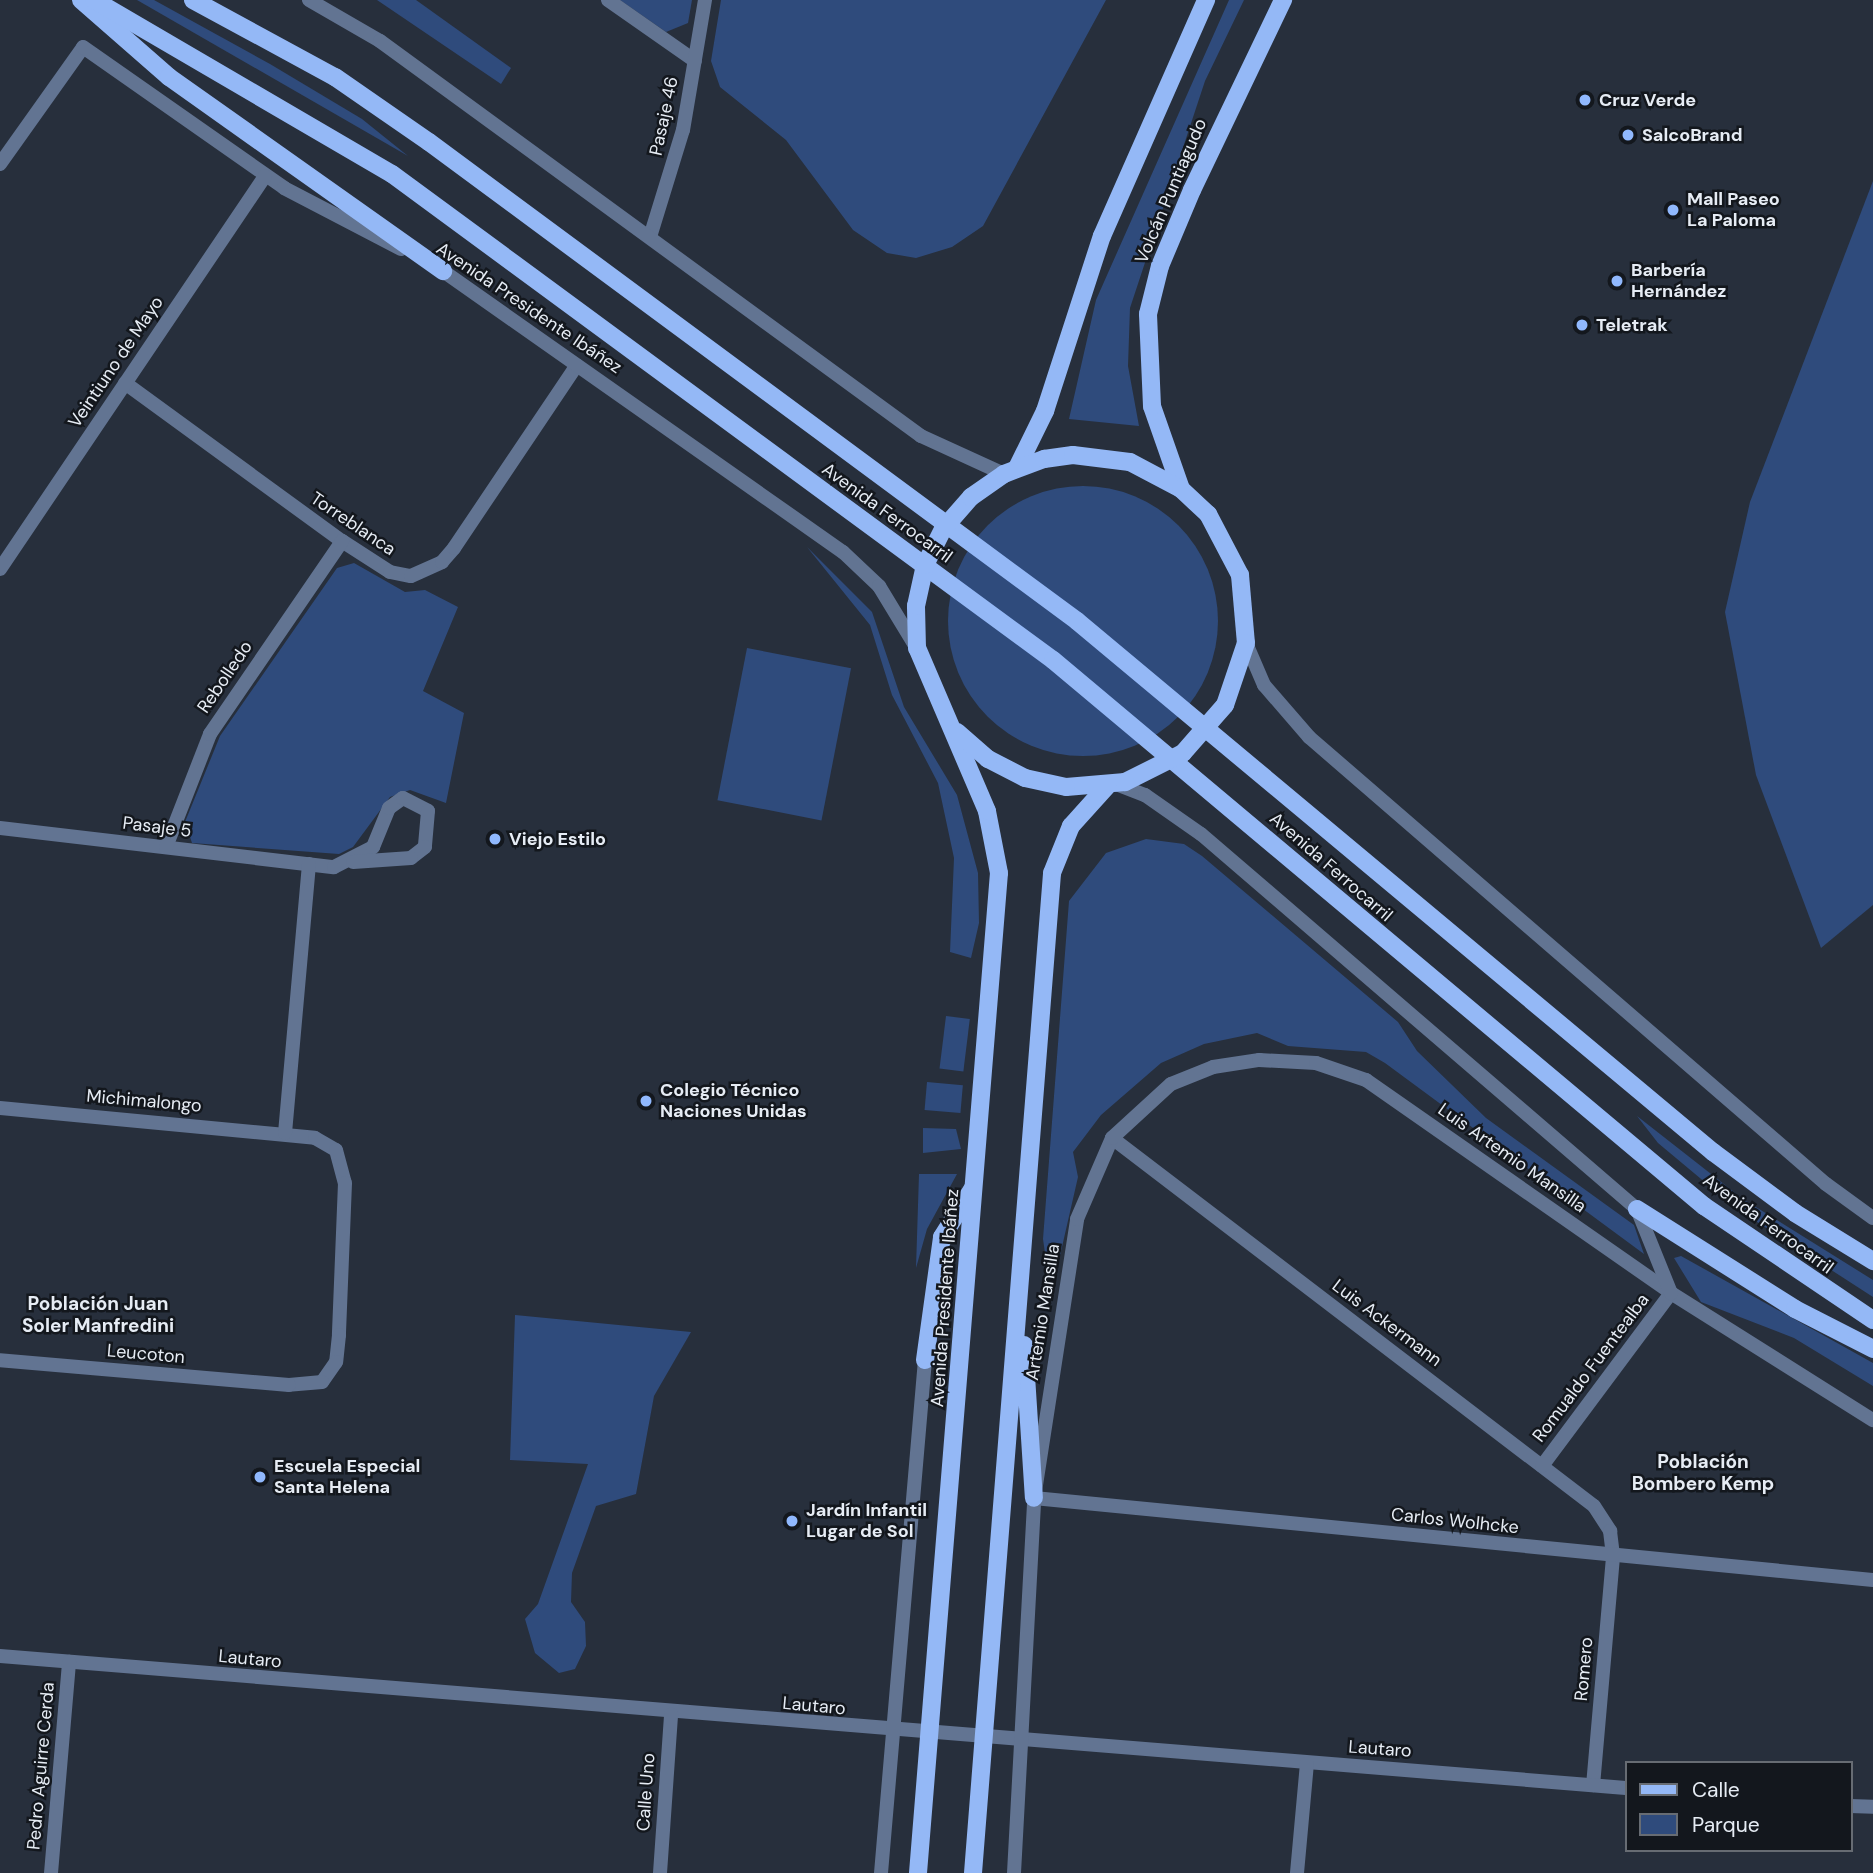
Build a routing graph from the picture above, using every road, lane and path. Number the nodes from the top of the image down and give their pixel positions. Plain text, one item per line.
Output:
1 (81, 0) edge
2 (93, 0) edge
3 (193, 0) edge
4 (309, 0) edge
5 (608, 0) edge
6 (705, 0) edge
7 (1206, 0) edge
8 (1283, 0) edge
9 (695, 61) junction
10 (0, 164) edge
11 (264, 176) junction
12 (650, 237) junction
13 (443, 271) junction
14 (577, 365) junction
15 (125, 383) junction
16 (760, 447) joint
17 (1011, 471) junction
18 (1181, 489) junction
19 (342, 541) junction
20 (0, 569) edge
21 (1246, 643) junction
22 (917, 648) junction
23 (957, 732) junction
24 (1111, 785) junction
25 (0, 828) edge
26 (166, 847) junction
27 (353, 862) junction
28 (309, 864) junction
29 (0, 1108) edge
30 (285, 1133) junction
31 (1112, 1138) junction
32 (973, 1188) junction
33 (1637, 1209) junction
34 (1873, 1218) edge
35 (1023, 1245) junction
36 (1873, 1261) edge
37 (1671, 1293) junction
38 (1873, 1320) edge
39 (1873, 1349) edge
40 (0, 1360) edge
41 (925, 1360) joint
42 (289, 1385) joint
43 (1873, 1420) edge
44 (1542, 1466) junction
45 (1034, 1498) junction
46 (1614, 1557) junction
47 (1873, 1580) edge
48 (0, 1656) edge
49 (69, 1662) junction
50 (671, 1714) junction
51 (893, 1732) junction
52 (930, 1734) junction
53 (984, 1738) junction
54 (1024, 1741) junction
55 (1307, 1763) junction
56 (1593, 1785) junction
57 (1624, 1788) edge
58 (1852, 1806) edge
59 (1873, 1807) edge
60 (51, 1873) edge
61 (660, 1873) edge
62 (881, 1873) edge
63 (918, 1873) edge
64 (974, 1873) edge
65 (1014, 1873) edge
66 (1297, 1873) edge

1 - 13 main road
2 - 16 main road, Avenida Presidente Ibáñez
3 - 36 main road, Avenida Ferrocarril
4 - 12 street
5 - 9 street
6 - 9 street, Pasaje 46
7 - 17 main road
8 - 18 main road, Volcán Puntiagudo
9 - 12 street, Pasaje 46
10 - 11 street, Avenida Presidente Ibáñez
11 - 13 street, Avenida Presidente Ibáñez
11 - 15 street, Veintiuno de Mayo
12 - 17 street
13 - 14 street, Avenida Presidente Ibáñez
14 - 19 street, Torreblanca
14 - 22 street, Avenida Presidente Ibáñez
15 - 19 street, Torreblanca
15 - 20 street, Veintiuno de Mayo
16 - 38 main road, Avenida Ferrocarril
17 - 18 main road, Avenida Presidente Ibáñez
17 - 22 main road, Avenida Presidente Ibáñez
18 - 21 main road, Avenida Presidente Ibáñez
19 - 26 street, Rebolledo
21 - 24 main road, Avenida Presidente Ibáñez
21 - 34 street
22 - 23 main road, Avenida Presidente Ibáñez
23 - 24 main road, Avenida Presidente Ibáñez
23 - 32 main road, Avenida Presidente Ibáñez
24 - 33 street
24 - 35 main road, Avenida Presidente Ibáñez
25 - 26 street, Pasaje 5
26 - 28 street, Pasaje 5
27 - 27 street, Pasaje 5
27 - 28 street, Pasaje 5
28 - 30 street
29 - 30 street, Michimalongo
30 - 42 street, Michimalongo
31 - 37 street, Luis Artemio Mansilla
31 - 44 street, Luis Ackermann
31 - 45 street, Artemio Mansilla
32 - 41 main road
32 - 52 main road, Avenida Presidente Ibáñez
33 - 37 street
33 - 39 main road
35 - 45 main road
35 - 53 main road, Avenida Presidente Ibáñez
37 - 43 street, Luis Artemio Mansilla
37 - 44 street, Romualdo Fuentealba
40 - 42 street, Leucoton
41 - 51 street, Avenida Presidente Ibáñez
44 - 46 street, Luis Ackermann
45 - 46 street, Carlos Wolhcke
45 - 54 street
46 - 47 street, Carlos Wolhcke
46 - 56 street, Romero
48 - 49 street, Lautaro
49 - 50 street, Lautaro
49 - 60 street, Pedro Aguirre Cerda
50 - 51 street, Lautaro
50 - 61 street, Calle Uno
51 - 52 street, Lautaro
51 - 62 street, Avenida Presidente Ibáñez
52 - 53 street, Lautaro
52 - 63 main road, Avenida Presidente Ibáñez
53 - 54 street, Lautaro
53 - 64 main road, Avenida Presidente Ibáñez
54 - 55 street, Lautaro
54 - 65 street
55 - 56 street, Lautaro
55 - 66 street
56 - 57 street, Lautaro
58 - 59 street

